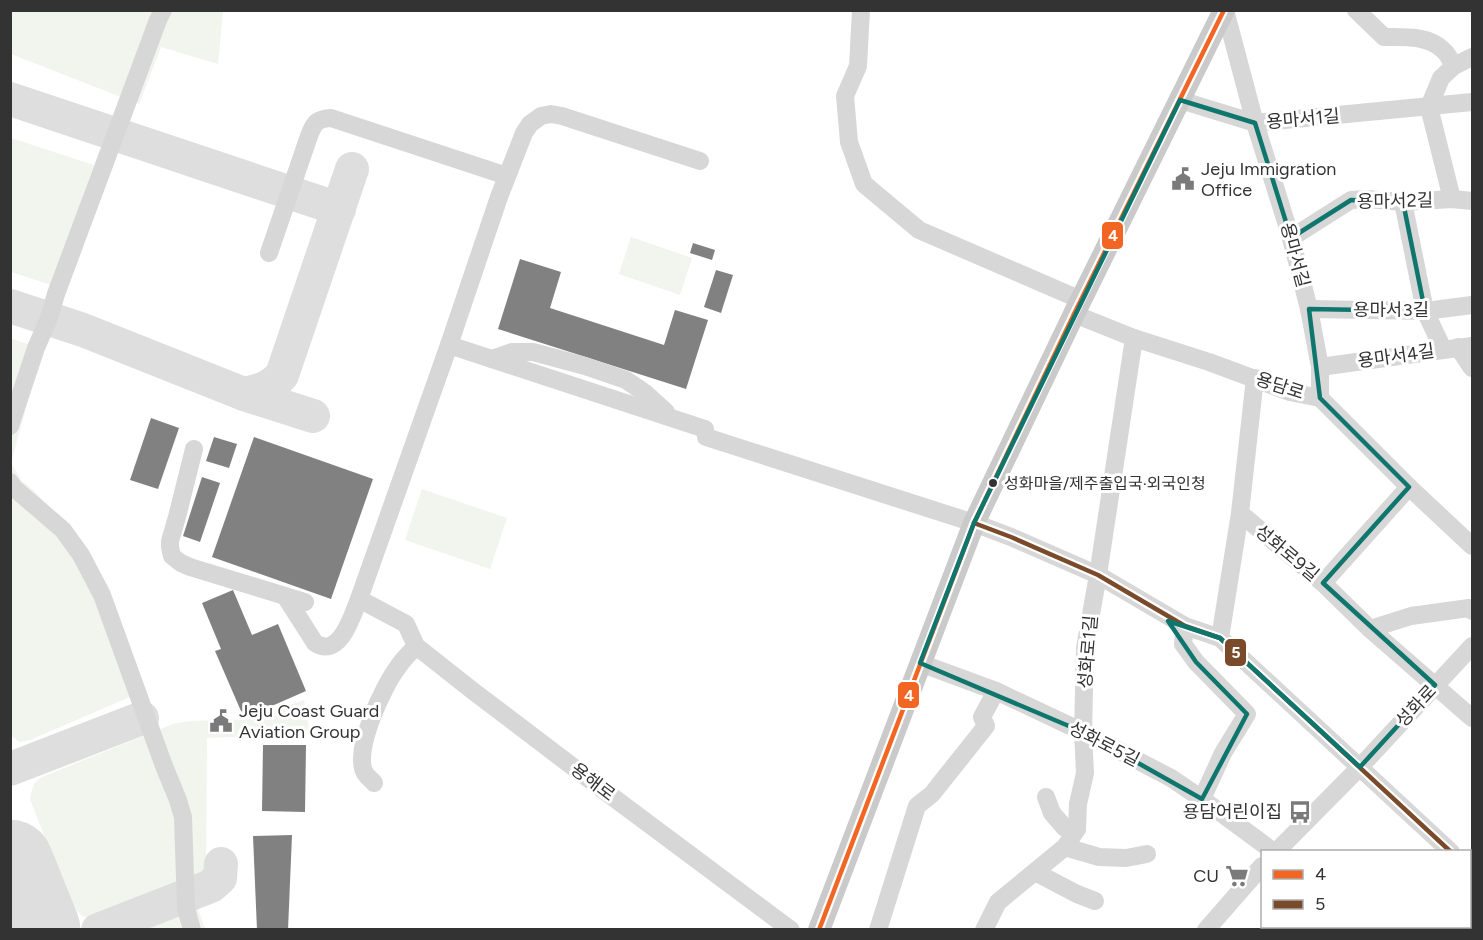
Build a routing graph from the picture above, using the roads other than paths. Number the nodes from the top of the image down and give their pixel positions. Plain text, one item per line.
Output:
1 (163, 10) edge
2 (861, 10) edge
3 (1224, 10) edge
4 (1356, 10) edge
5 (1473, 57) edge
6 (1454, 66) junction
7 (1180, 100) junction
8 (1473, 102) edge
9 (1429, 106) junction
10 (1255, 123) junction
11 (700, 161) dead end
12 (507, 176) junction
13 (1452, 199) junction
14 (1473, 201) edge
15 (1403, 202) junction
16 (1291, 238) junction
17 (269, 253) dead end
18 (1473, 305) edge
19 (1078, 307) junction
20 (1309, 309) junction
21 (1425, 311) junction
22 (1134, 338) junction
23 (449, 345) junction
24 (1458, 347) edge
25 (1320, 367) junction
26 (1473, 368) edge
27 (1255, 378) junction
28 (1320, 398) junction
29 (10, 426) edge
30 (194, 449) dead end
31 (10, 482) edge
32 (1409, 487) junction
33 (1240, 513) junction
34 (974, 523) junction
35 (1473, 546) edge
36 (1098, 574) junction
37 (1323, 584) junction
38 (285, 596) junction
39 (359, 599) junction
40 (305, 602) dead end
41 (1473, 611) edge
42 (1185, 626) junction
43 (1370, 629) junction
44 (1220, 638) junction
45 (416, 646) junction
46 (1473, 646) edge
47 (920, 663) junction
48 (1435, 685) junction
49 (996, 691) junction
50 (1473, 718) edge
51 (1083, 732) junction
52 (1360, 767) junction
53 (374, 783) dead end
54 (1046, 797) dead end
55 (1202, 799) junction
56 (1077, 829) junction
57 (1065, 847) junction
58 (1443, 849) edge
59 (1272, 850) edge
60 (1277, 850) edge
61 (1147, 854) dead end
62 (1261, 868) edge
63 (1035, 872) junction
64 (1095, 901) dead end
65 (192, 930) edge
66 (791, 930) edge
67 (819, 930) edge
68 (878, 930) edge
69 (984, 930) edge
70 (1206, 930) edge

1 - 29 street
2 - 19 street, 용담로
3 - 7 main road
3 - 10 street, 용마서길
4 - 6 street
5 - 6 street
6 - 9 street
7 - 10 street, 용마서1길
7 - 19 main road
8 - 9 street, 용마서1길
9 - 10 street, 용마서1길
9 - 13 street
10 - 16 street, 용마서길
11 - 12 street
12 - 17 street
12 - 23 street
13 - 14 street, 용마서2길
13 - 15 street, 용마서2길
15 - 16 street, 용마서2길
15 - 21 street
16 - 20 street, 용마서길
18 - 21 street, 용마서3길
19 - 22 street, 용담로
19 - 34 main road
20 - 21 street, 용마서3길
20 - 25 street, 용마서길
21 - 24 street
22 - 27 street, 용담로
22 - 36 street, 성화로1길
23 - 34 street
23 - 39 street
24 - 25 street, 용마서4길
24 - 26 street
25 - 28 street, 용마서길
27 - 28 street, 용담로
27 - 33 street, 성화로9길
28 - 32 street, 용담로
30 - 38 street
31 - 65 street
32 - 35 street, 용담로
32 - 37 street
33 - 37 street, 성화로9길
33 - 44 street
34 - 36 street
34 - 47 main road
36 - 42 street
36 - 51 street, 성화로1길
37 - 43 street, 성화로9길
38 - 39 street
38 - 40 street
39 - 45 street, 용해로
41 - 43 street
42 - 44 street
42 - 55 street
43 - 48 street, 성화로9길
44 - 52 street
45 - 53 street
45 - 66 street, 용해로
46 - 48 street, 성화로
47 - 49 street, 성화로5길
47 - 67 main road
48 - 50 street, 성화로9길
48 - 52 street, 성화로
49 - 51 street, 성화로5길
49 - 68 street
51 - 55 street, 성화로5길
51 - 56 street, 성화로1길
52 - 58 street
52 - 60 street, 성화로
54 - 56 street
55 - 59 street, 성화로5길
56 - 57 street, 성화로1길
57 - 61 street
57 - 63 street, 성화로1길
62 - 70 street
63 - 64 street
63 - 69 street, 성화로1길

